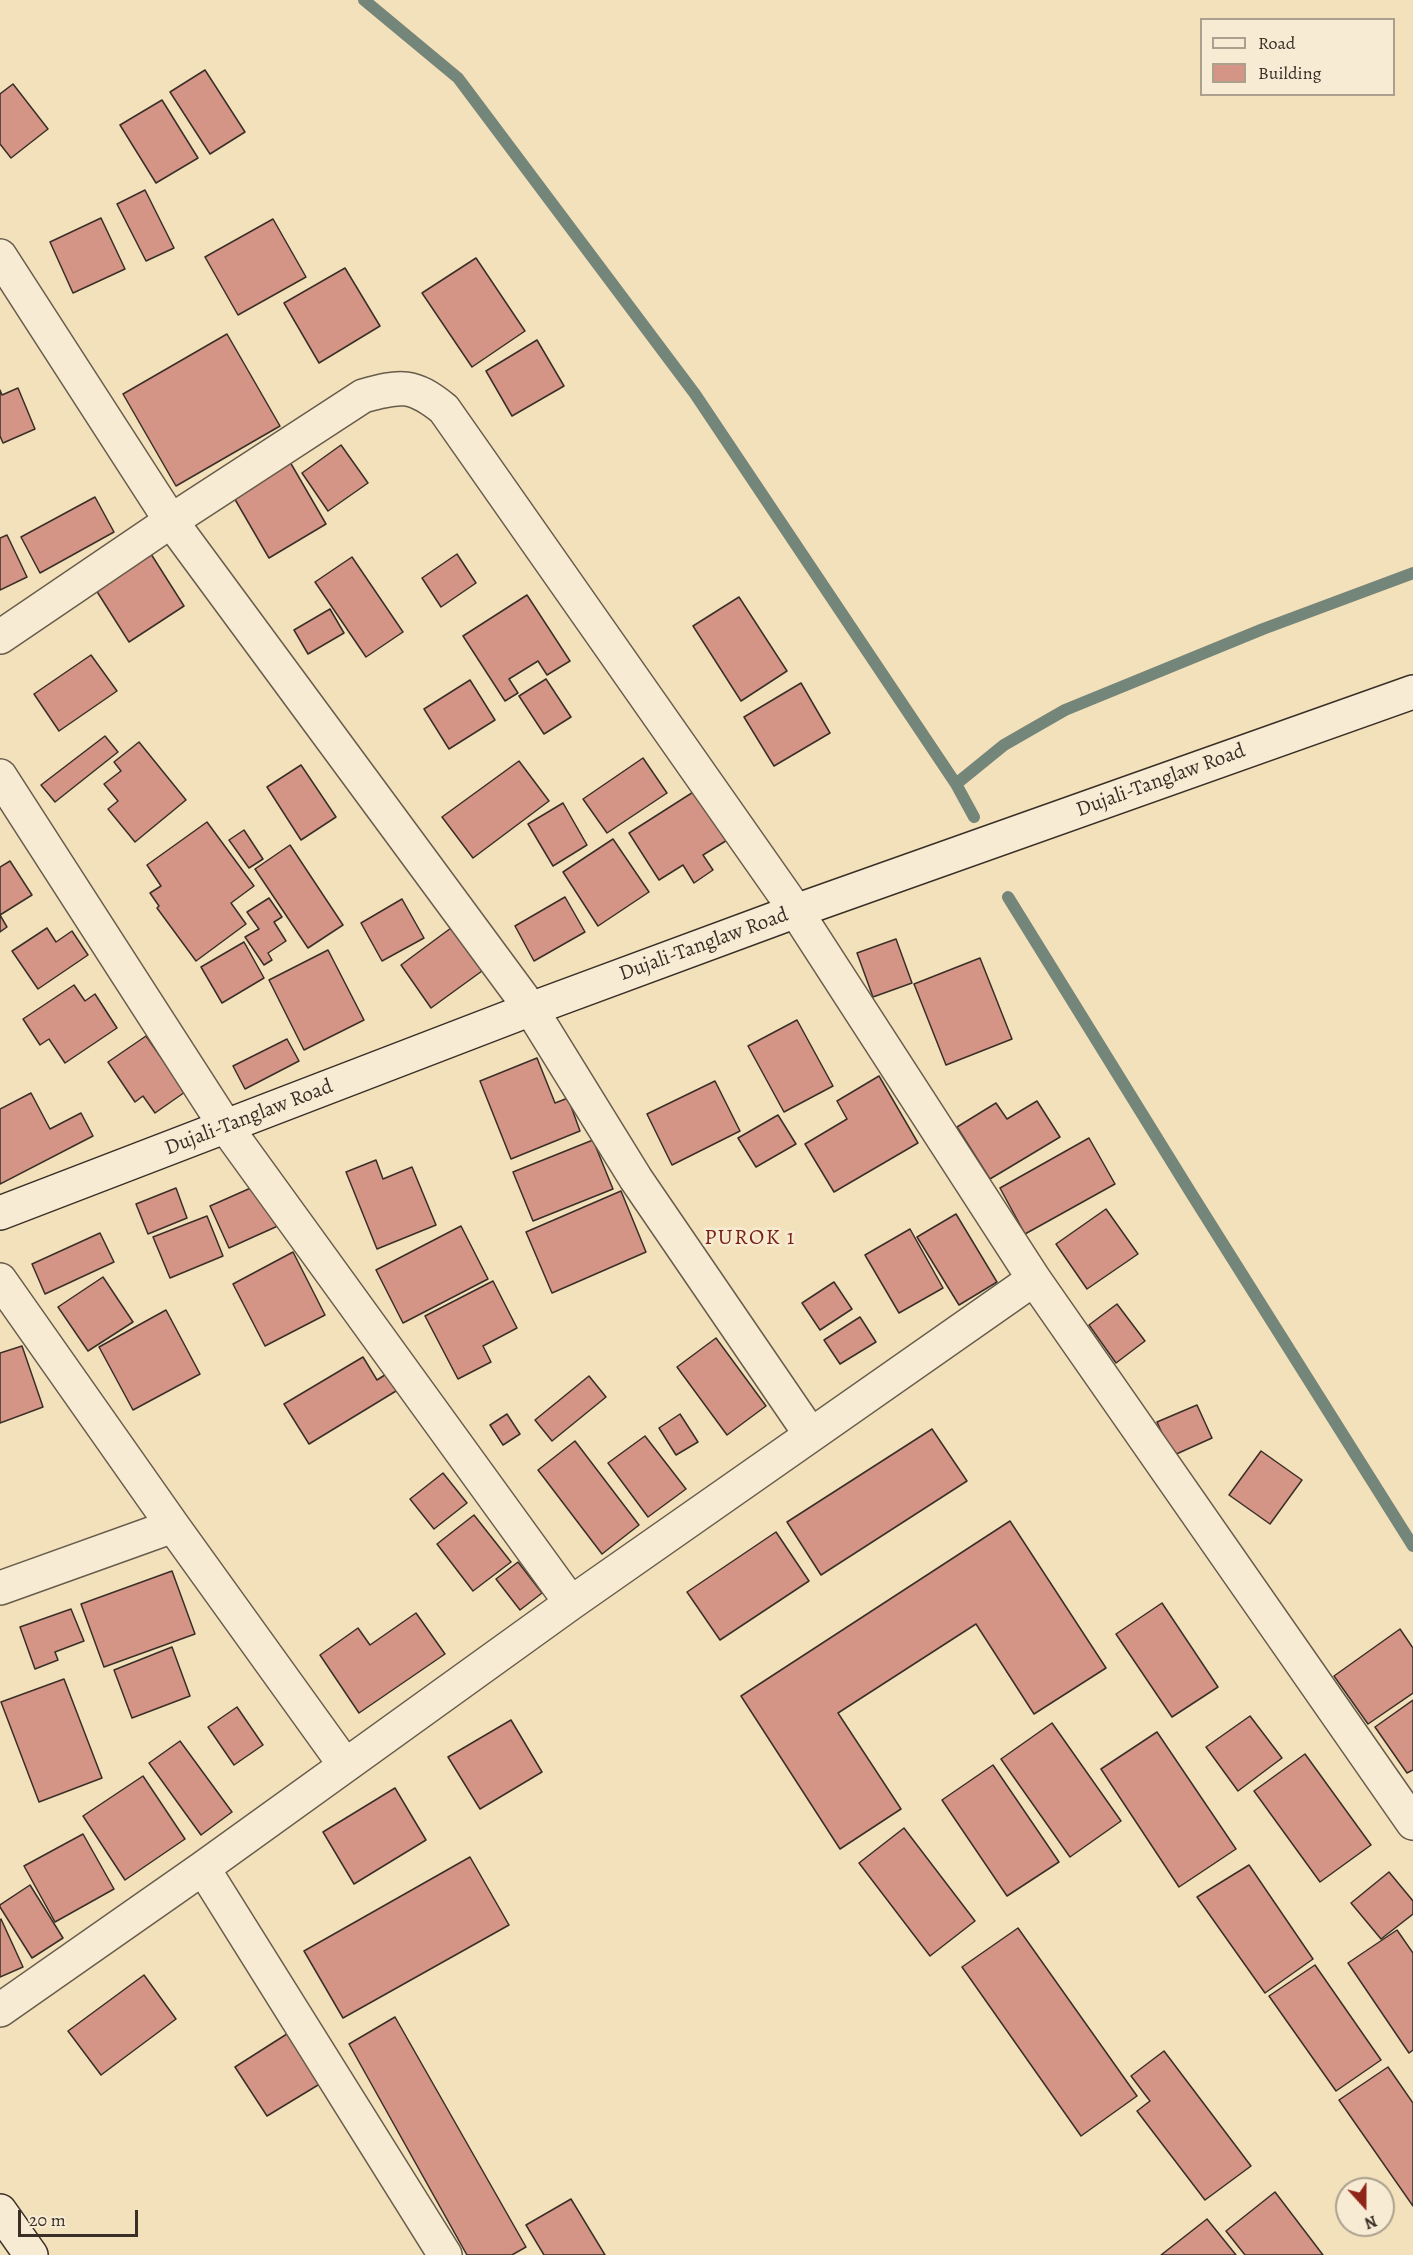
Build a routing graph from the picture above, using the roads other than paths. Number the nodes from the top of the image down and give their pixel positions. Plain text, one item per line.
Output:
1 (0, 256) edge
2 (171, 521) junction
3 (0, 637) edge
4 (1413, 692) edge
5 (0, 776) edge
6 (795, 911) junction
7 (531, 1009) junction
8 (226, 1127) junction
9 (0, 1213) edge
10 (1034, 1279) junction
11 (0, 1280) edge
12 (811, 1435) junction
13 (172, 1526) junction
14 (0, 1588) edge
15 (570, 1603) junction
16 (345, 1765) junction
17 (1413, 1823) edge
18 (203, 1868) junction
19 (0, 2010) edge
20 (445, 2255) edge

1 - 2 street
2 - 3 street
2 - 6 street
2 - 7 street
4 - 6 street, Dujali-Tanglaw Road
5 - 8 street
6 - 7 street, Dujali-Tanglaw Road
6 - 10 street
7 - 8 street, Dujali-Tanglaw Road
7 - 12 street
8 - 9 street, Dujali-Tanglaw Road
8 - 15 street
10 - 12 street
10 - 17 street
11 - 13 street
12 - 15 street
13 - 14 street
13 - 16 street
15 - 16 street
16 - 18 street
18 - 19 street
18 - 20 street

